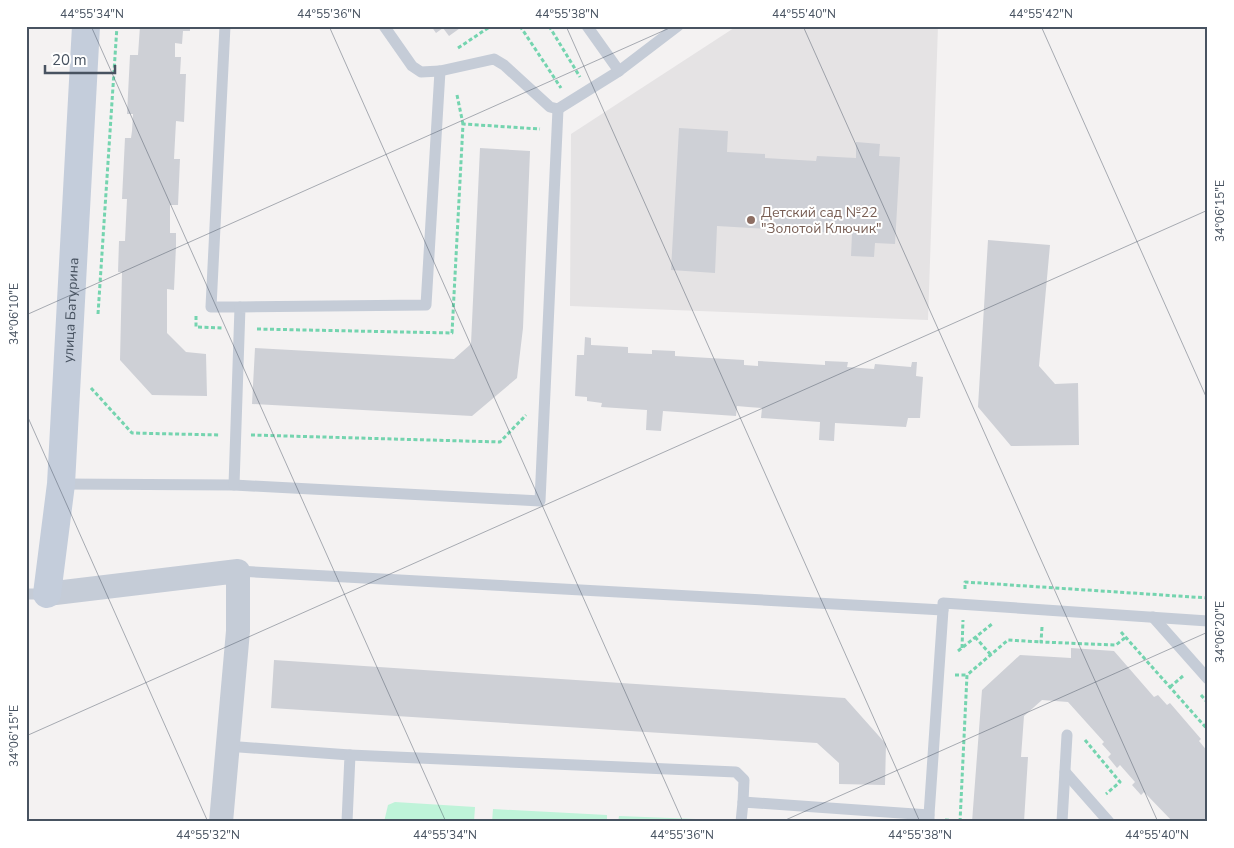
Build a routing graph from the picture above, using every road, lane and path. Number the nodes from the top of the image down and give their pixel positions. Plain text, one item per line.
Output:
1 (86, 26) edge
2 (117, 26) edge
3 (225, 26) edge
4 (384, 26) edge
5 (520, 26) edge
6 (549, 26) edge
7 (588, 26) edge
8 (678, 26) edge
9 (619, 70) junction
10 (440, 71) junction
11 (586, 86) junction
12 (558, 109) junction
13 (557, 130) junction
14 (240, 307) junction
15 (98, 321) dead end
16 (250, 329) dead end
17 (68, 361) junction
18 (94, 380) dead end
19 (93, 390) junction
20 (545, 396) junction
21 (236, 435) junction
22 (61, 484) junction
23 (234, 485) junction
24 (238, 571) junction
25 (37, 594) edge
26 (943, 610) junction
27 (1153, 617) junction
28 (1208, 620) edge
29 (996, 621) dead end
30 (1052, 625) dead end
31 (1119, 630) dead end
32 (975, 637) junction
33 (1126, 637) junction
34 (1041, 642) junction
35 (953, 655) dead end
36 (990, 655) junction
37 (952, 675) dead end
38 (967, 675) junction
39 (1184, 675) dead end
40 (1208, 679) edge
41 (1170, 687) junction
42 (1208, 730) edge
43 (1067, 735) dead end
44 (1082, 737) dead end
45 (226, 746) junction
46 (350, 755) junction
47 (1065, 772) junction
48 (1104, 796) dead end
49 (743, 802) junction
50 (929, 818) edge
51 (944, 820) dead end
52 (221, 822) edge
53 (347, 822) edge
54 (741, 822) edge
55 (960, 822) edge
56 (1062, 822) edge
57 (1109, 822) edge

1 - 17 street, улица Батурина
2 - 15 path
3 - 14 lane
4 - 10 lane
5 - 11 path
6 - 11 path
7 - 9 lane
8 - 9 lane
9 - 11 lane
10 - 12 lane
10 - 14 lane
11 - 12 lane
12 - 13 lane
13 - 16 path
13 - 20 lane
14 - 21 lane
17 - 19 path
17 - 22 street, улица Батурина
18 - 19 path
19 - 21 path
20 - 21 path
20 - 23 lane
21 - 23 lane
22 - 23 lane
22 - 25 street, улица Батурина
24 - 25 street
24 - 26 lane
24 - 45 street
26 - 27 lane
26 - 50 lane
27 - 28 lane
27 - 40 lane
29 - 32 path
30 - 34 path
31 - 33 path
32 - 35 path
32 - 36 path
33 - 34 path
33 - 41 path
34 - 36 path
36 - 38 path
37 - 38 path
38 - 55 path
39 - 41 path
41 - 42 path
43 - 47 lane
44 - 48 path
45 - 46 lane
45 - 52 street
46 - 49 lane
46 - 53 lane
47 - 56 lane
47 - 57 lane
49 - 50 lane
49 - 54 lane
51 - 55 path

